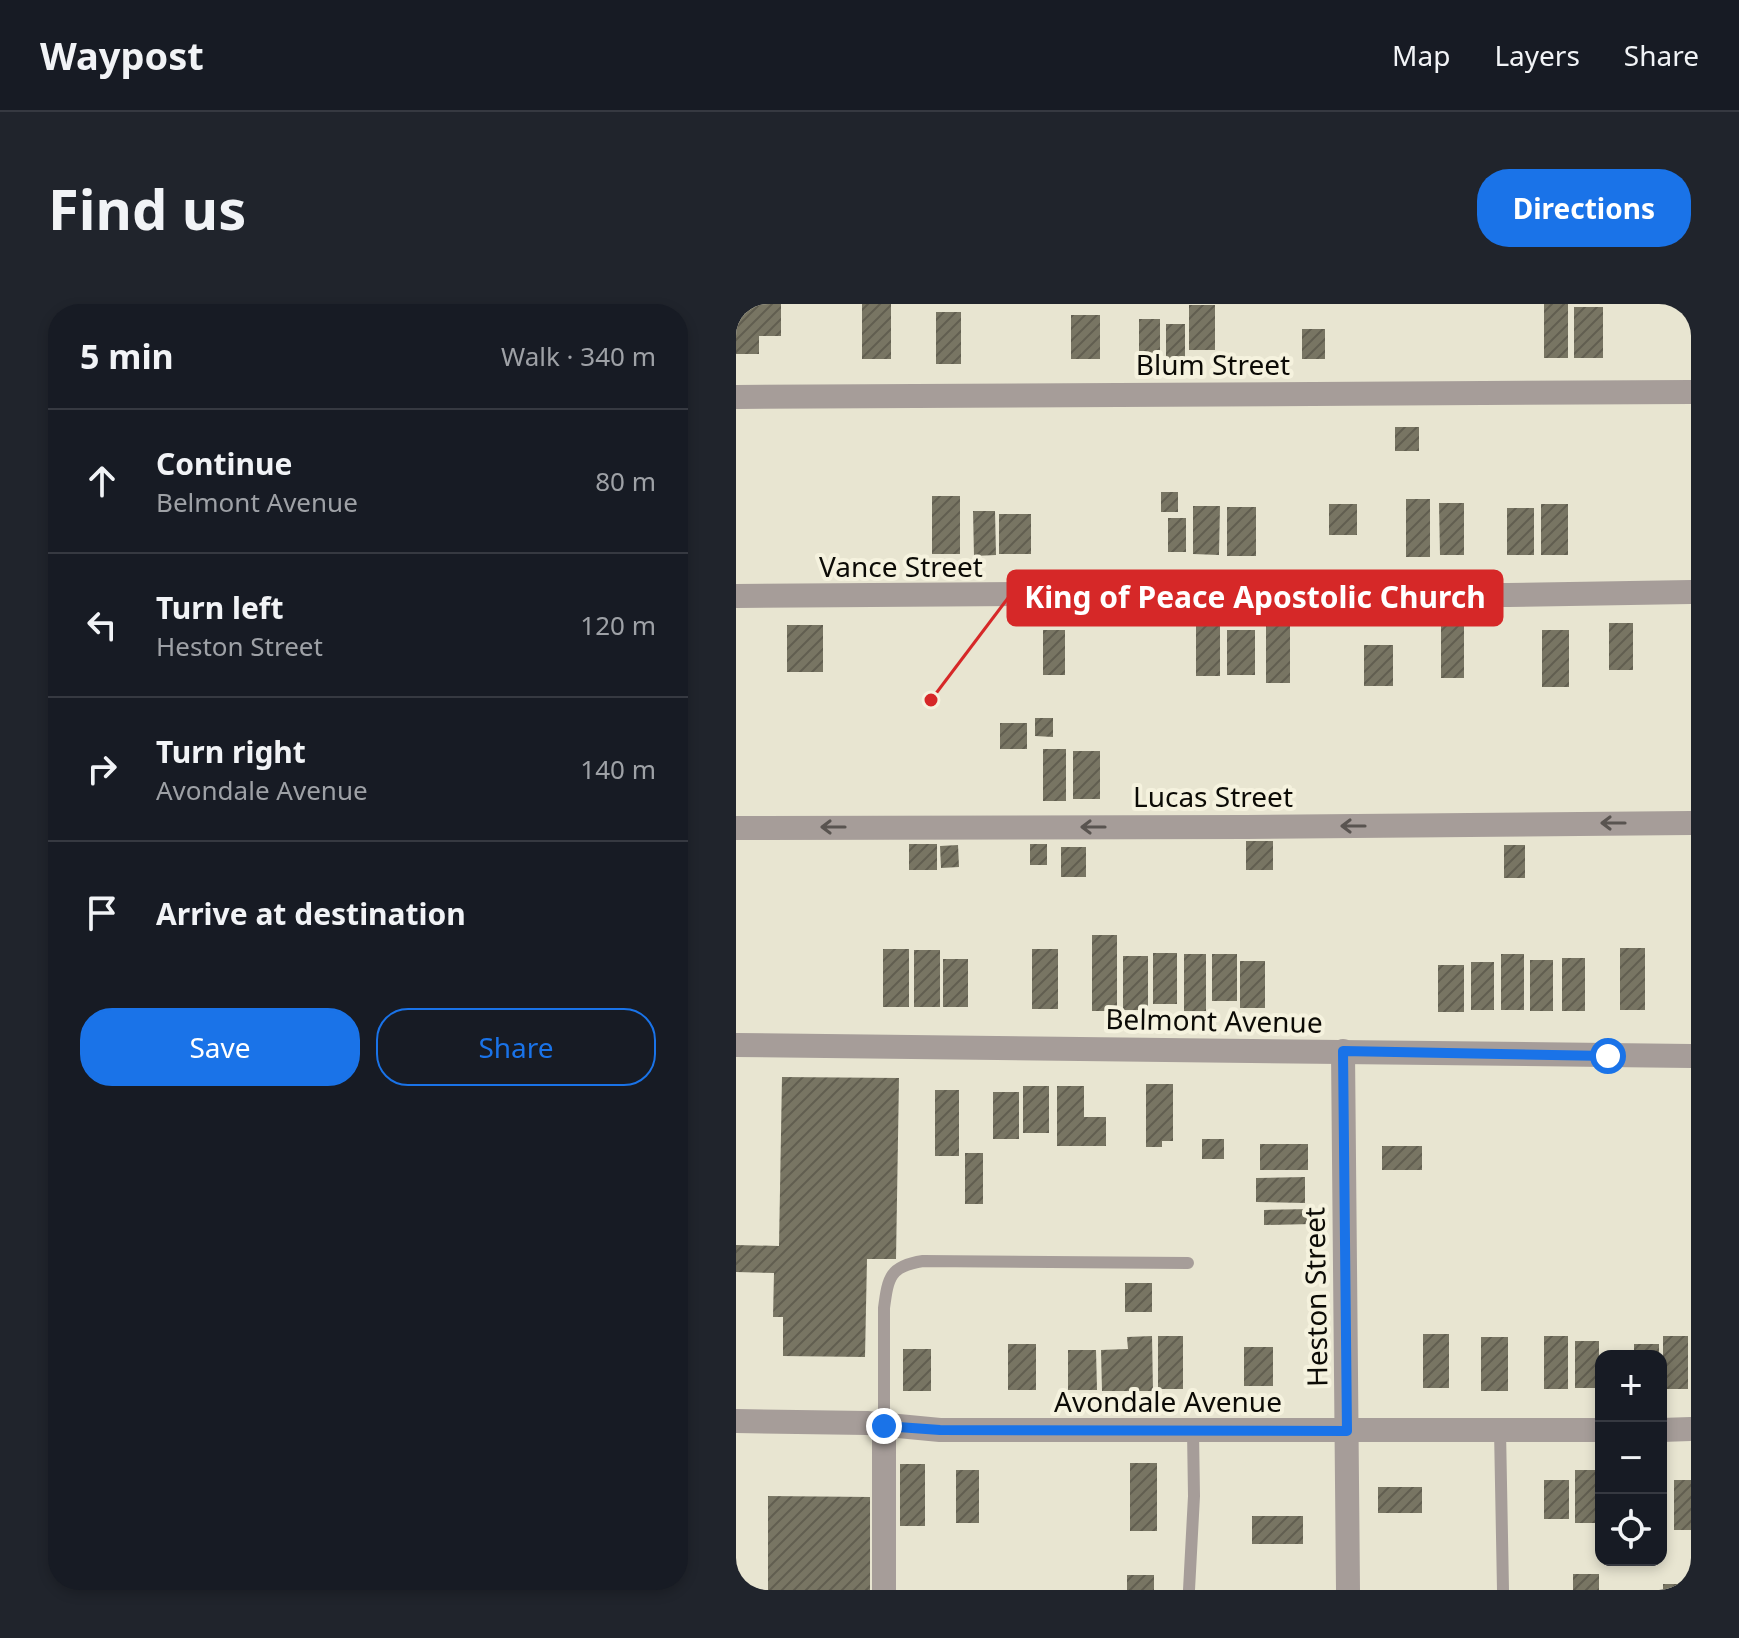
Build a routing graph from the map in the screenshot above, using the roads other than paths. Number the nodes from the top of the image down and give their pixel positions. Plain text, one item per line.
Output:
1 (1691, 392) edge
2 (736, 397) edge
3 (1691, 592) edge
4 (736, 596) edge
5 (1691, 823) edge
6 (736, 828) edge
7 (736, 1045) edge
8 (1343, 1051) junction
9 (1691, 1056) edge
10 (1188, 1263) dead end
11 (736, 1421) edge
12 (884, 1426) junction
13 (1691, 1429) edge
14 (1500, 1430) junction
15 (1595, 1430) edge
16 (1667, 1430) edge
17 (1193, 1431) junction
18 (1347, 1431) junction
19 (884, 1590) edge
20 (1189, 1590) edge
21 (1348, 1590) edge
22 (1503, 1590) edge

1 - 2 street, Blum Street
3 - 4 street, Vance Street
5 -> 6 street, Lucas Street
7 - 8 street, Belmont Avenue
8 - 9 street, Belmont Avenue
8 - 18 street, Heston Street
10 - 12 lane
11 - 12 street, Avondale Avenue
12 - 17 street, Avondale Avenue
12 - 19 street
13 - 16 street
14 - 15 street, Avondale Avenue
14 - 18 street, Avondale Avenue
14 - 22 lane
17 - 18 street, Avondale Avenue
17 - 20 lane
18 - 21 street, Heston Street

